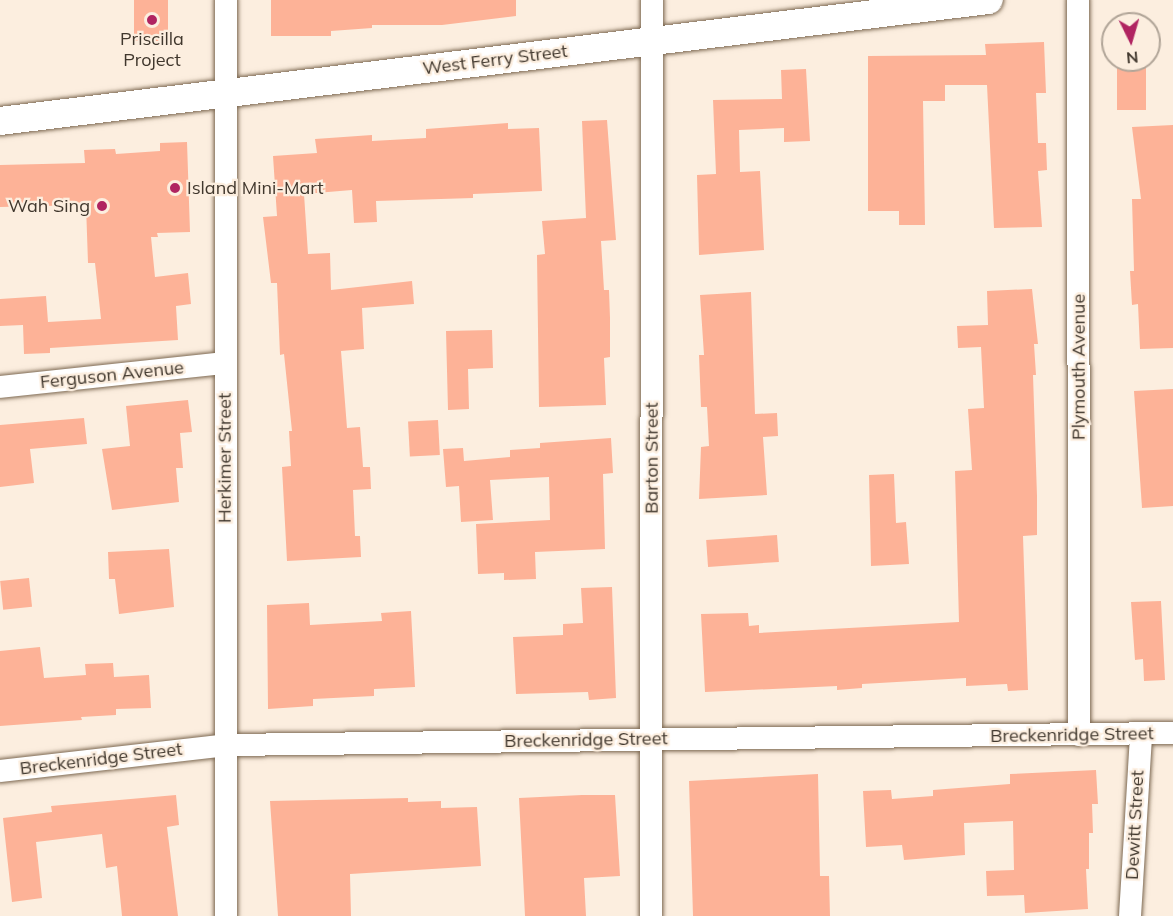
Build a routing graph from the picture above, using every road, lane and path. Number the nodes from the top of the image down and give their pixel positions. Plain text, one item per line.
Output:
1 (226, 0) edge
2 (652, 0) edge
3 (989, 0) edge
4 (1078, 0) edge
5 (652, 41) junction
6 (226, 93) junction
7 (0, 121) edge
8 (224, 363) junction
9 (0, 387) edge
10 (1141, 734) junction
11 (1173, 734) edge
12 (1079, 735) junction
13 (651, 740) junction
14 (227, 745) junction
15 (0, 771) edge
16 (226, 916) edge
17 (651, 916) edge
18 (1130, 916) edge

1 - 6 street, Herkimer Street
2 - 5 street, Barton Street
3 - 5 street, West Ferry Street
4 - 12 street, Plymouth Avenue
5 - 6 street, West Ferry Street
5 - 13 street, Barton Street
6 - 7 street, West Ferry Street
6 - 8 street, Herkimer Street
8 - 9 street, Ferguson Avenue
8 - 14 street, Herkimer Street
10 - 11 street, Breckenridge Street
10 - 12 street, Breckenridge Street
10 - 18 street, Dewitt Street
12 - 13 street, Breckenridge Street
13 - 14 street, Breckenridge Street
13 - 17 street, Barton Street
14 - 15 street, Breckenridge Street
14 - 16 street, Herkimer Street

